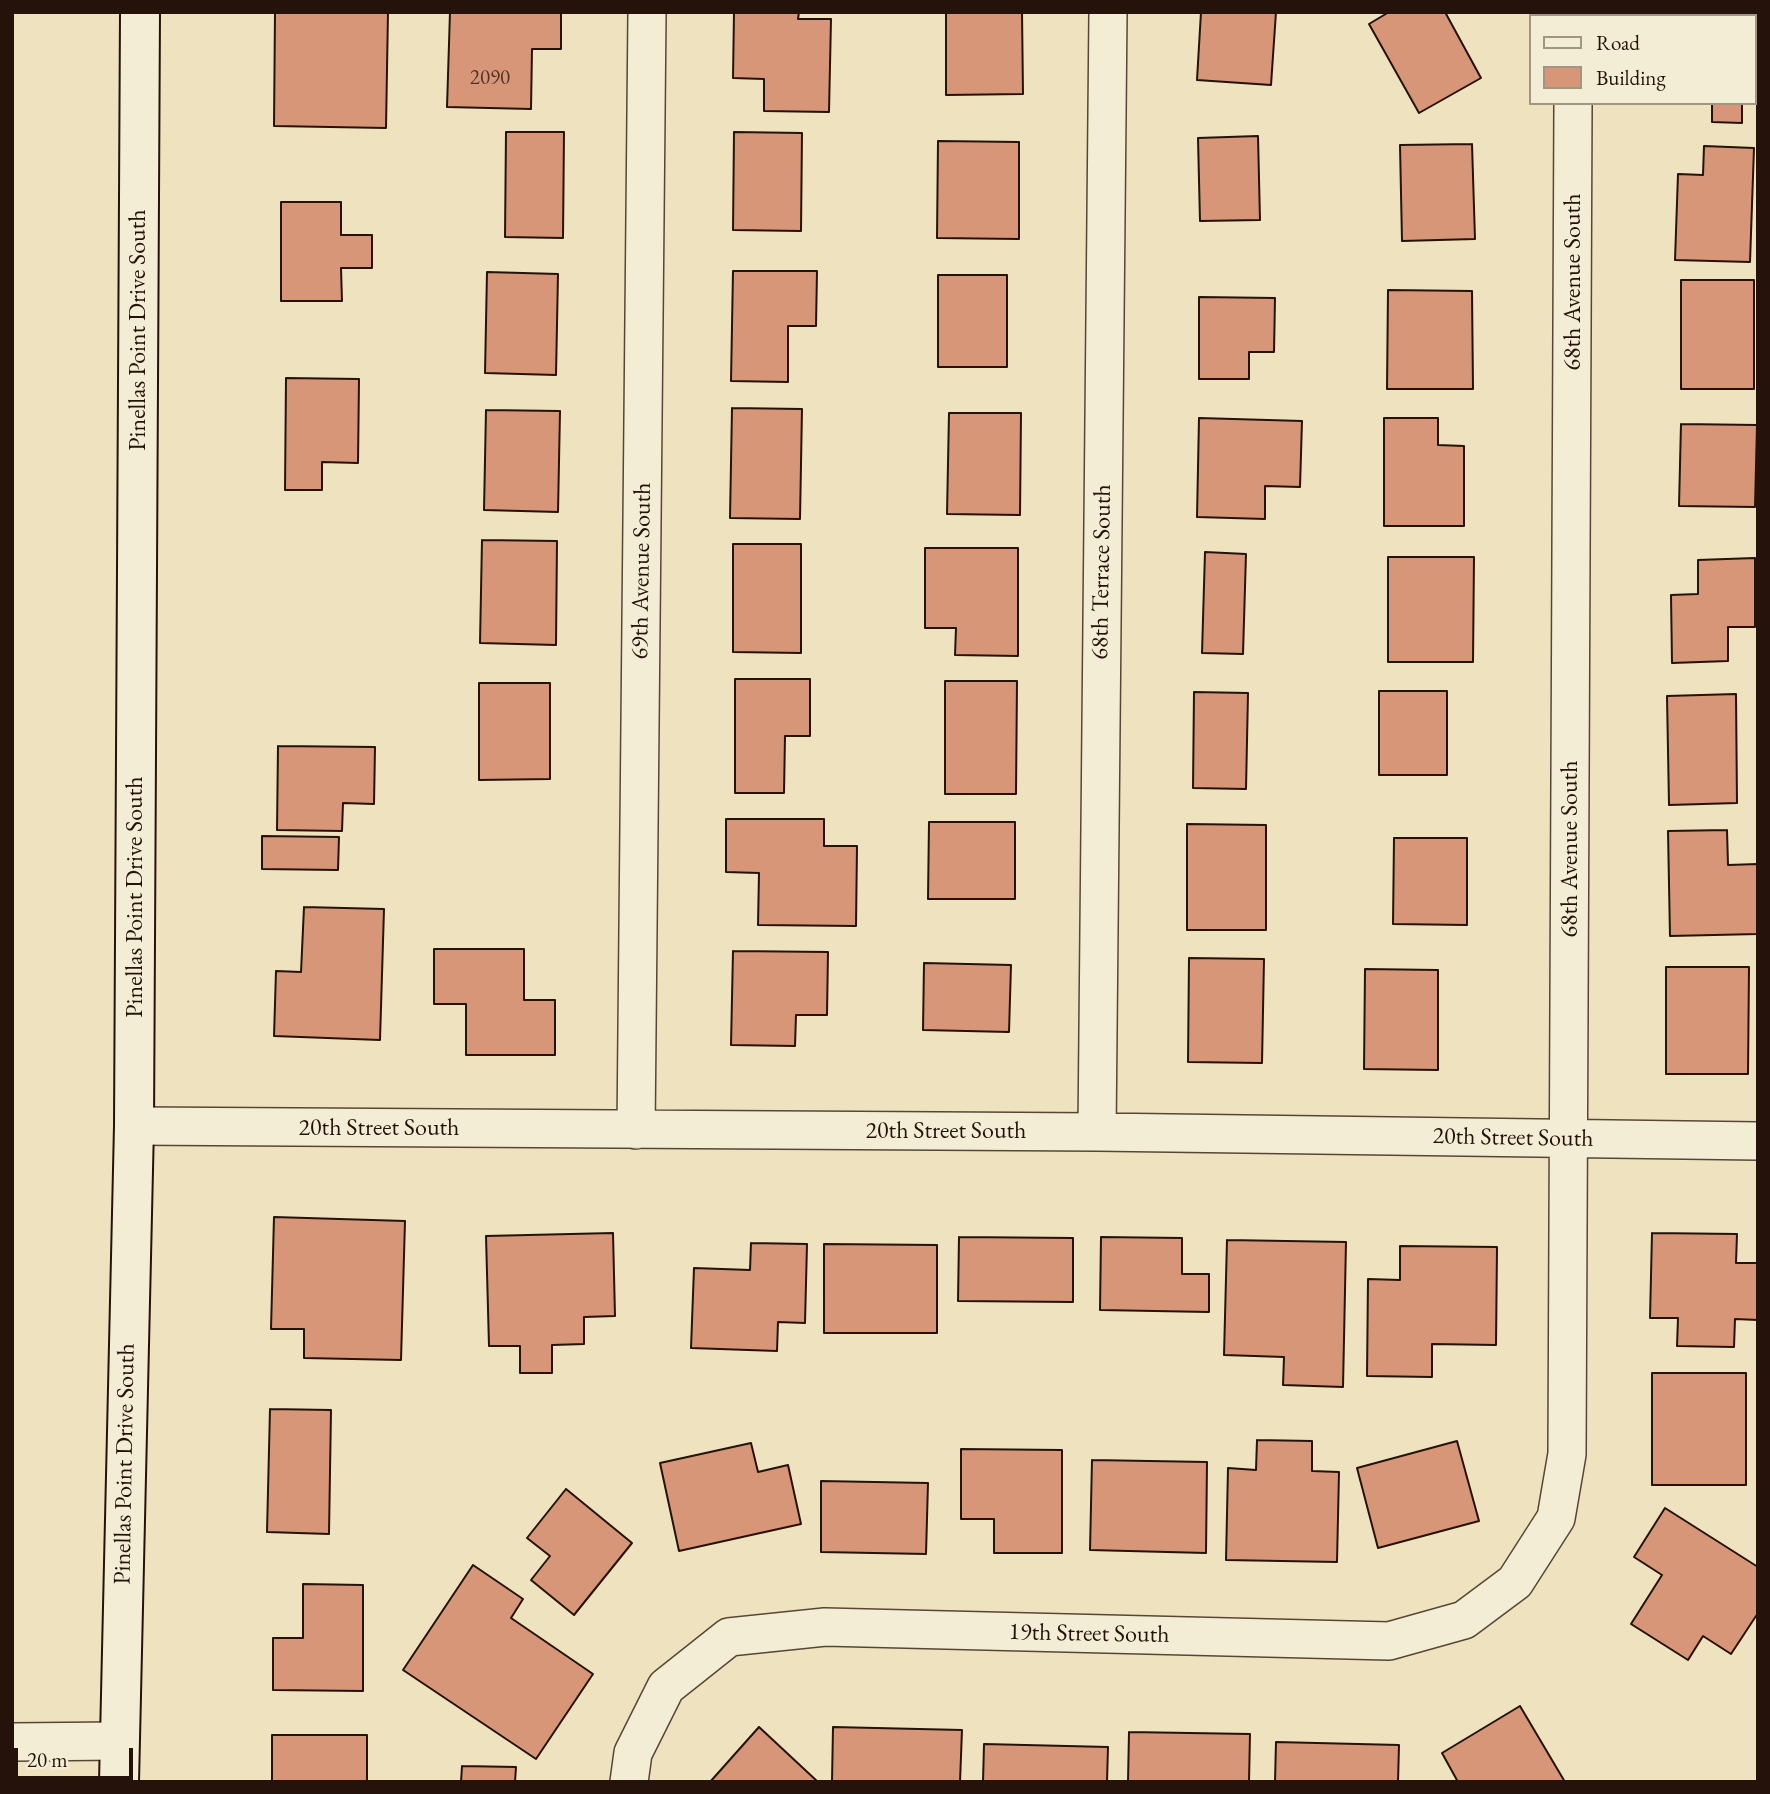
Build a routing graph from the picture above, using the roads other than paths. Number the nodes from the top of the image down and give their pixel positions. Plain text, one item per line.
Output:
1 (140, 12) edge
2 (647, 12) edge
3 (1108, 12) edge
4 (1573, 105) edge
5 (134, 1126) junction
6 (636, 1130) junction
7 (1097, 1132) junction
8 (1569, 1139) junction
9 (1758, 1141) edge
10 (1515, 1582) joint
11 (119, 1741) junction
12 (12, 1742) edge
13 (119, 1782) edge
14 (629, 1782) edge

1 - 5 street, Pinellas Point Drive South
2 - 6 street, 69th Avenue South
3 - 7 street, 68th Terrace South
4 - 8 street, 68th Avenue South
5 - 6 street, 20th Street South
5 - 11 street, Pinellas Point Drive South
6 - 7 street, 20th Street South
7 - 8 street, 20th Street South
8 - 9 street, 20th Street South
8 - 10 street, 68th Avenue South
10 - 14 street, 19th Street South
11 - 12 street
11 - 13 street, Pinellas Point Drive South

